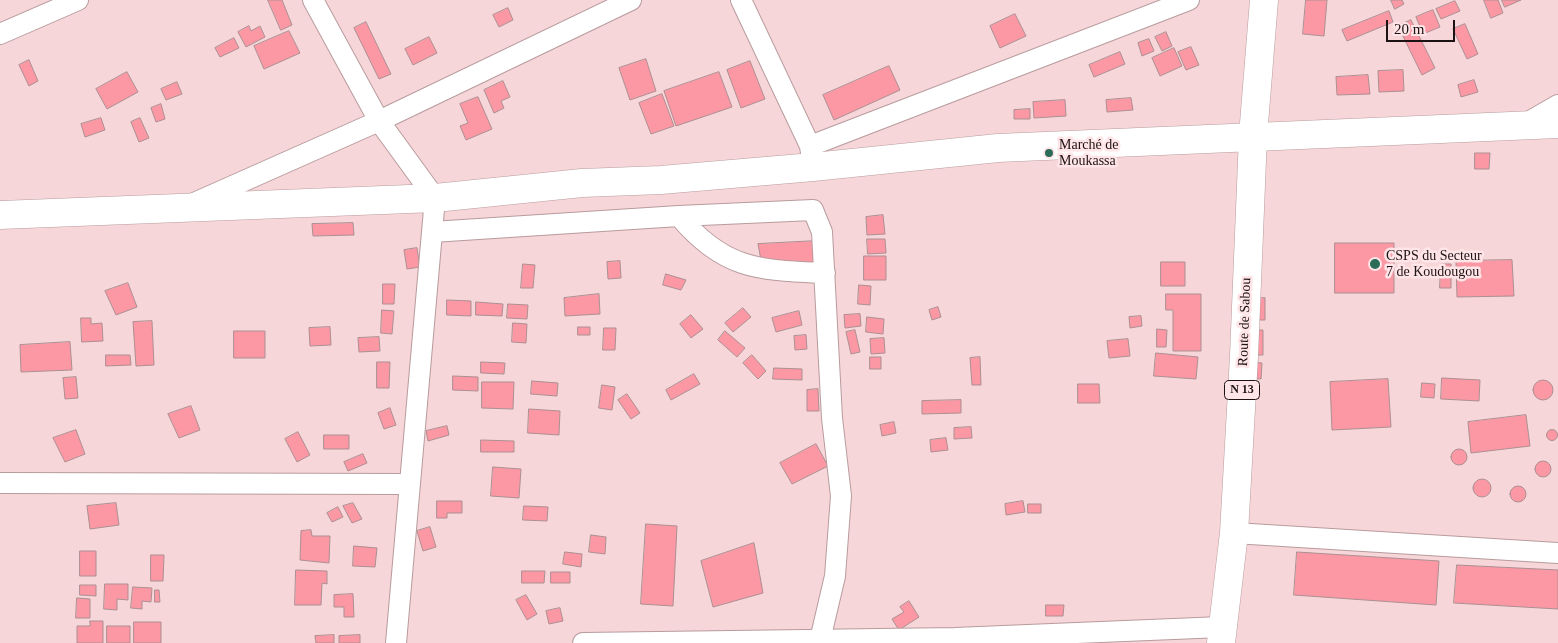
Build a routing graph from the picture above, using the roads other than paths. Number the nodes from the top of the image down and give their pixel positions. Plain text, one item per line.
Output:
1 (78, 0) edge
2 (314, 0) edge
3 (631, 0) edge
4 (741, 0) edge
5 (1264, 0) edge
6 (1184, 1) edge
7 (0, 34) edge
8 (1558, 105) edge
9 (379, 121) junction
10 (1558, 124) edge
11 (1522, 126) junction
12 (1253, 136) junction
13 (812, 157) junction
14 (435, 198) junction
15 (181, 208) junction
16 (0, 216) edge
17 (679, 216) junction
18 (432, 232) junction
19 (825, 273) junction
20 (0, 483) edge
21 (408, 484) junction
22 (1234, 533) junction
23 (1558, 552) edge
24 (1221, 635) edge
25 (820, 640) junction
26 (955, 640) edge
27 (396, 643) edge
28 (584, 643) edge

1 - 7 street
2 - 9 street
3 - 9 street
4 - 13 street
5 - 12 street, Route de Sabou / N 13
6 - 13 street
8 - 11 street
9 - 14 street
9 - 15 street
10 - 11 street
11 - 12 street
12 - 13 street
12 - 22 street, Route de Sabou / N 13
13 - 14 street
14 - 15 street
14 - 18 street
15 - 16 street
17 - 18 street
17 - 19 street
17 - 19 street
18 - 21 street
19 - 25 street
20 - 21 street
21 - 27 street
22 - 23 street
22 - 24 street, Route de Sabou / N 13
24 - 26 street
25 - 26 street
25 - 28 street

